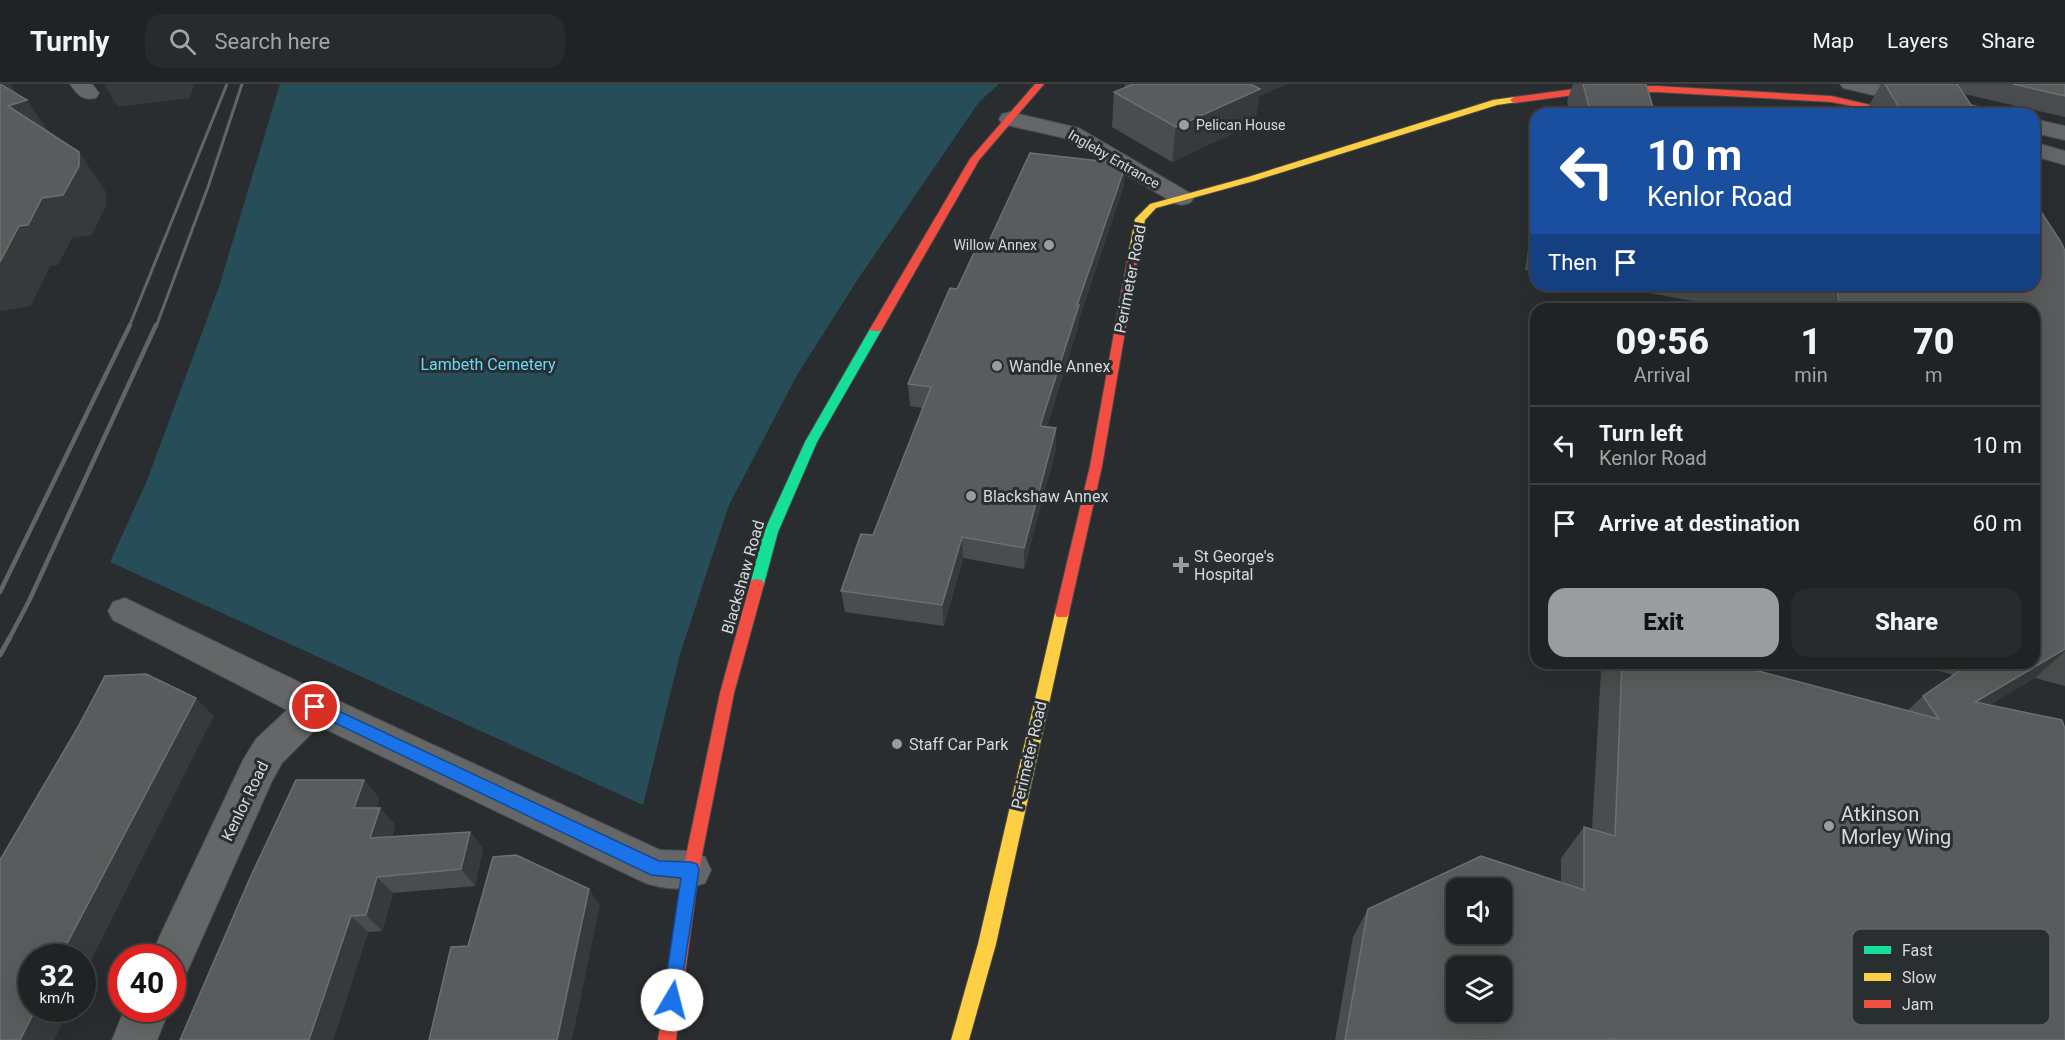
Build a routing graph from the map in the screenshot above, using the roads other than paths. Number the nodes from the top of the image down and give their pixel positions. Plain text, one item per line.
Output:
1 (1040, 84) edge
2 (1850, 84) edge
3 (1876, 108) edge
4 (1955, 108) edge
5 (1010, 119) junction
6 (2040, 127) edge
7 (2065, 133) edge
8 (2040, 151) edge
9 (2065, 158) edge
10 (1182, 198) junction
11 (125, 610) dead end
12 (315, 707) junction
13 (691, 870) junction
14 (178, 944) edge
15 (142, 1022) edge
16 (134, 1040) edge
17 (666, 1040) edge
18 (960, 1040) edge

1 - 5 street, Blackshaw Road
2 - 4 street
3 - 10 street, Perimeter Road
5 - 10 street, Ingleby Entrance
5 - 13 street, Blackshaw Road
6 - 7 street
8 - 9 street
10 - 18 street, Perimeter Road
11 - 12 street
12 - 13 street
12 - 14 street, Kenlor Road
13 - 17 street, Blackshaw Road
15 - 16 street

